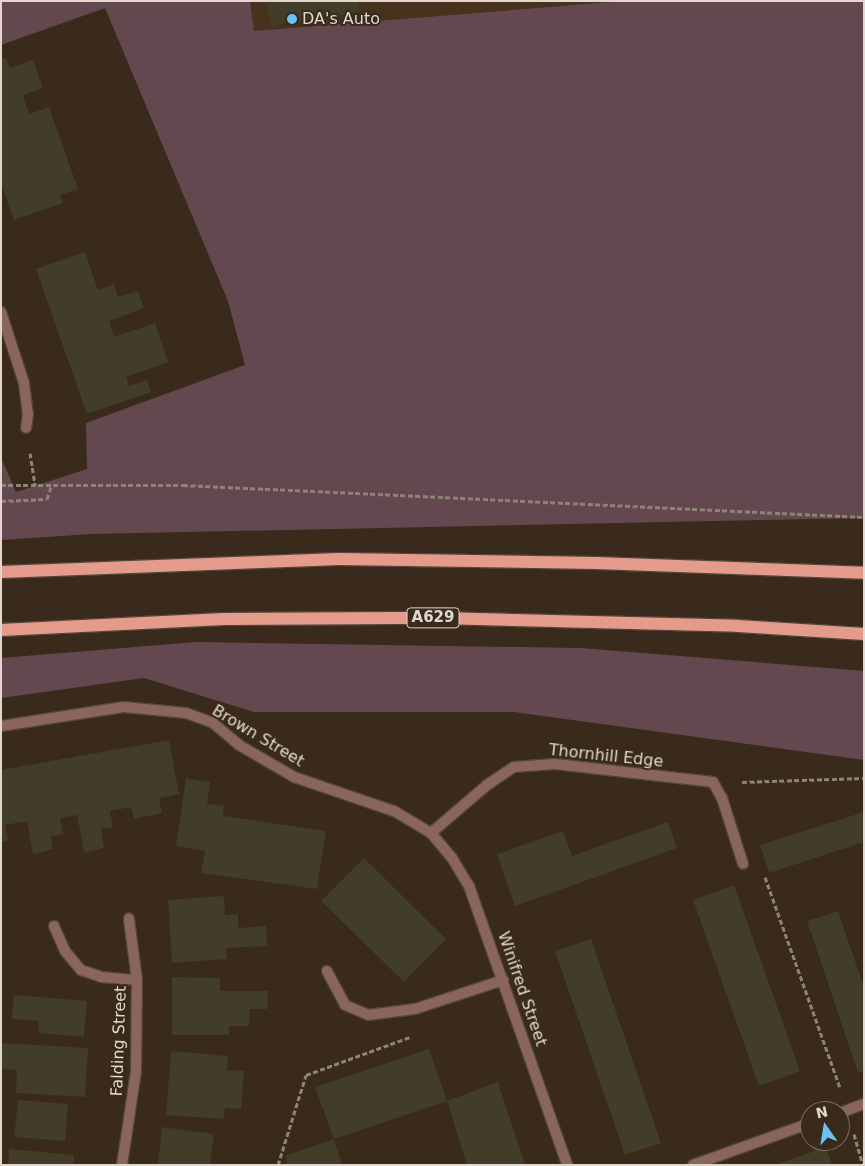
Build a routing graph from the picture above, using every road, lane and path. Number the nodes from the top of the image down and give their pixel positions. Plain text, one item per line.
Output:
1 (1, 312) edge
2 (26, 428) joint
3 (1, 485) edge
4 (35, 486) junction
5 (52, 487) junction
6 (1, 501) edge
7 (864, 518) edge
8 (1, 572) edge
9 (864, 573) edge
10 (1, 630) edge
11 (864, 634) edge
12 (1, 726) edge
13 (864, 778) edge
14 (713, 782) junction
15 (431, 833) junction
16 (743, 864) joint
17 (129, 919) dead end
18 (54, 926) dead end
19 (326, 971) dead end
20 (137, 980) junction
21 (503, 980) junction
22 (418, 1034) dead end
23 (841, 1101) edge
24 (864, 1104) edge
25 (850, 1109) edge
26 (800, 1127) edge
27 (850, 1131) edge
28 (122, 1165) edge
29 (278, 1165) edge
30 (566, 1165) edge
31 (693, 1165) edge
32 (863, 1165) edge

1 - 2 street
2 - 4 path
3 - 4 path
4 - 5 path
5 - 6 path
5 - 7 path
8 - 9 main road
10 - 11 main road, A629
12 - 15 street, Brown Street
13 - 14 path
14 - 15 street, Thornhill Edge
14 - 16 street
15 - 21 street, Winifred Street
16 - 23 path
17 - 20 street, Falding Street
18 - 20 street
19 - 21 street
20 - 28 street, Falding Street
21 - 30 street, Winifred Street
22 - 29 path
24 - 25 street
26 - 31 street
27 - 32 path

